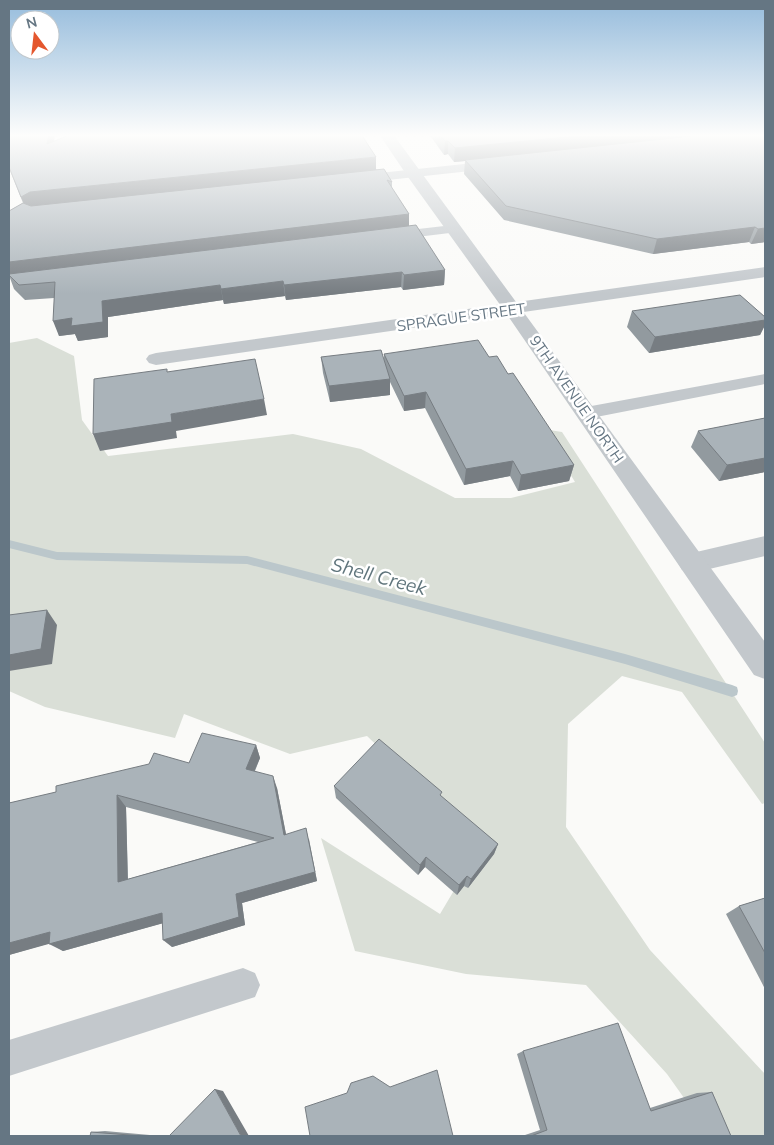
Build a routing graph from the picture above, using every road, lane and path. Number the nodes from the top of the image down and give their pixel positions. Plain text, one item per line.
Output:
1 (422, 187) edge
2 (453, 228) junction
3 (382, 237) edge
4 (765, 272) edge
5 (513, 310) junction
6 (156, 359) dead end
7 (765, 379) edge
8 (586, 413) junction
9 (765, 546) edge
10 (692, 563) junction
11 (765, 666) edge
12 (243, 985) dead end
13 (9, 1058) edge

1 - 2 street, 9TH AVENUE NORTH
2 - 3 lane
2 - 5 street, 9TH AVENUE NORTH
4 - 5 street, SPRAGUE STREET
5 - 6 street, SPRAGUE STREET
5 - 8 street, 9TH AVENUE NORTH
7 - 8 lane
8 - 10 street, 9TH AVENUE NORTH
9 - 10 street
10 - 11 street, 9TH AVENUE NORTH
12 - 13 lane

